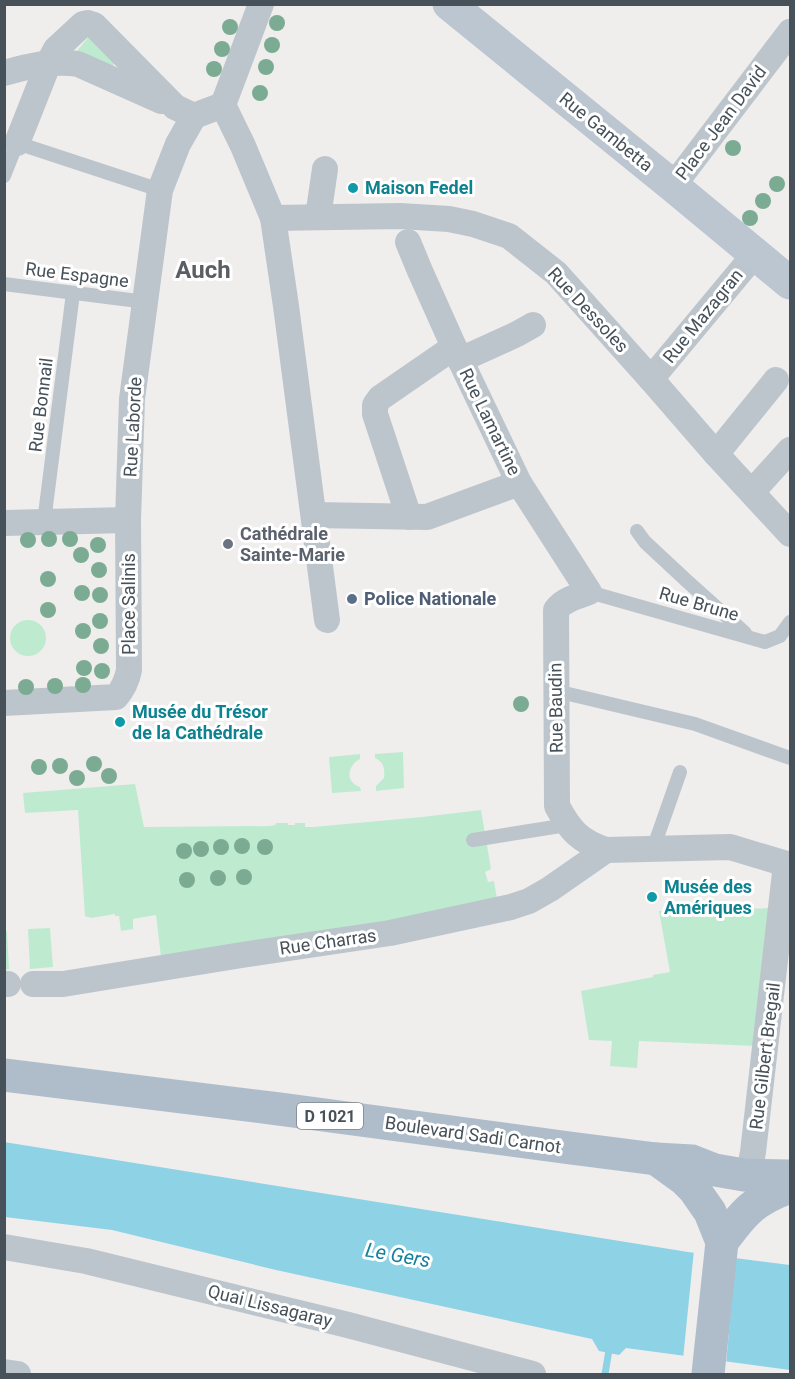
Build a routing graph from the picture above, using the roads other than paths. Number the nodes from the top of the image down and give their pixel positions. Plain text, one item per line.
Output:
1 (261, 4) edge
2 (448, 4) edge
3 (790, 32) edge
4 (49, 62) junction
5 (4, 73) edge
6 (223, 105) junction
7 (185, 111) junction
8 (17, 143) junction
9 (326, 170) dead end
10 (4, 176) edge
11 (673, 186) junction
12 (160, 190) junction
13 (318, 217) junction
14 (273, 218) junction
15 (408, 242) dead end
16 (755, 254) junction
17 (789, 279) edge
18 (4, 284) edge
19 (73, 293) junction
20 (146, 302) junction
21 (533, 325) dead end
22 (457, 354) junction
23 (651, 379) junction
24 (776, 380) dead end
25 (790, 450) edge
26 (716, 454) junction
27 (519, 483) junction
28 (752, 492) junction
29 (314, 516) junction
30 (410, 517) junction
31 (128, 520) junction
32 (44, 522) junction
33 (4, 523) edge
34 (637, 531) dead end
35 (790, 534) edge
36 (589, 592) junction
37 (327, 620) dead end
38 (790, 622) edge
39 (748, 636) junction
40 (556, 691) junction
41 (4, 703) edge
42 (790, 758) edge
43 (680, 772) dead end
44 (562, 816) junction
45 (473, 840) dead end
46 (653, 849) junction
47 (606, 850) junction
48 (788, 865) edge
49 (782, 976) edge
50 (33, 984) dead end
51 (4, 1075) edge
52 (656, 1159) junction
53 (790, 1176) edge
54 (790, 1187) edge
55 (750, 1189) junction
56 (722, 1242) junction
57 (4, 1247) edge
58 (4, 1372) edge
59 (18, 1374) edge
60 (532, 1374) edge
61 (708, 1374) edge

1 - 6 street
2 - 11 main road, Rue Gambetta
3 - 11 street, Place Jean David
4 - 5 street
4 - 7 street
4 - 7 street
4 - 8 street
6 - 7 street
6 - 14 street
7 - 12 street, Rue Laborde
8 - 10 lane
8 - 12 lane
9 - 13 street
11 - 16 main road, Rue Gambetta
12 - 20 street, Rue Laborde
13 - 14 street, Rue Dessoles
13 - 23 street, Rue Dessoles
14 - 29 street
15 - 22 street, Rue Lamartine
16 - 17 main road, Rue Gambetta
16 - 23 street, Rue Mazagran
18 - 19 lane, Rue Espagne
19 - 20 lane, Rue Espagne
19 - 32 lane, Rue Bonnail
20 - 31 street, Rue Laborde
21 - 22 street
22 - 27 street, Rue Lamartine
22 - 30 street
23 - 26 street, Rue Dessoles
24 - 26 street
25 - 28 street
26 - 28 street, Rue Dessoles
27 - 30 street
27 - 36 street, Rue Lamartine
28 - 35 street, Rue Dessoles
29 - 30 street
29 - 37 street
31 - 32 street
31 - 41 street, Place Salinis
32 - 33 street
34 - 39 lane
36 - 39 lane, Rue Brune
36 - 40 street, Rue Baudin
38 - 39 lane, Rue Brune
40 - 42 lane
40 - 44 street, Rue Baudin
43 - 46 lane
44 - 45 lane
44 - 47 street
46 - 47 street
46 - 48 street
47 - 50 street, Rue Charras
48 - 49 street, Rue Gilbert Bregail
49 - 55 street, Rue Gilbert Bregail
51 - 52 main road, Boulevard Sadi Carnot / D 1021
52 - 55 main road, Boulevard Sadi Carnot / D 1021
52 - 56 main road, Boulevard Sadi Carnot
53 - 55 main road, Boulevard Sadi Carnot / D 1021
54 - 55 main road
55 - 56 main road
56 - 61 main road
57 - 60 street, Quai Lissagaray
58 - 59 street

